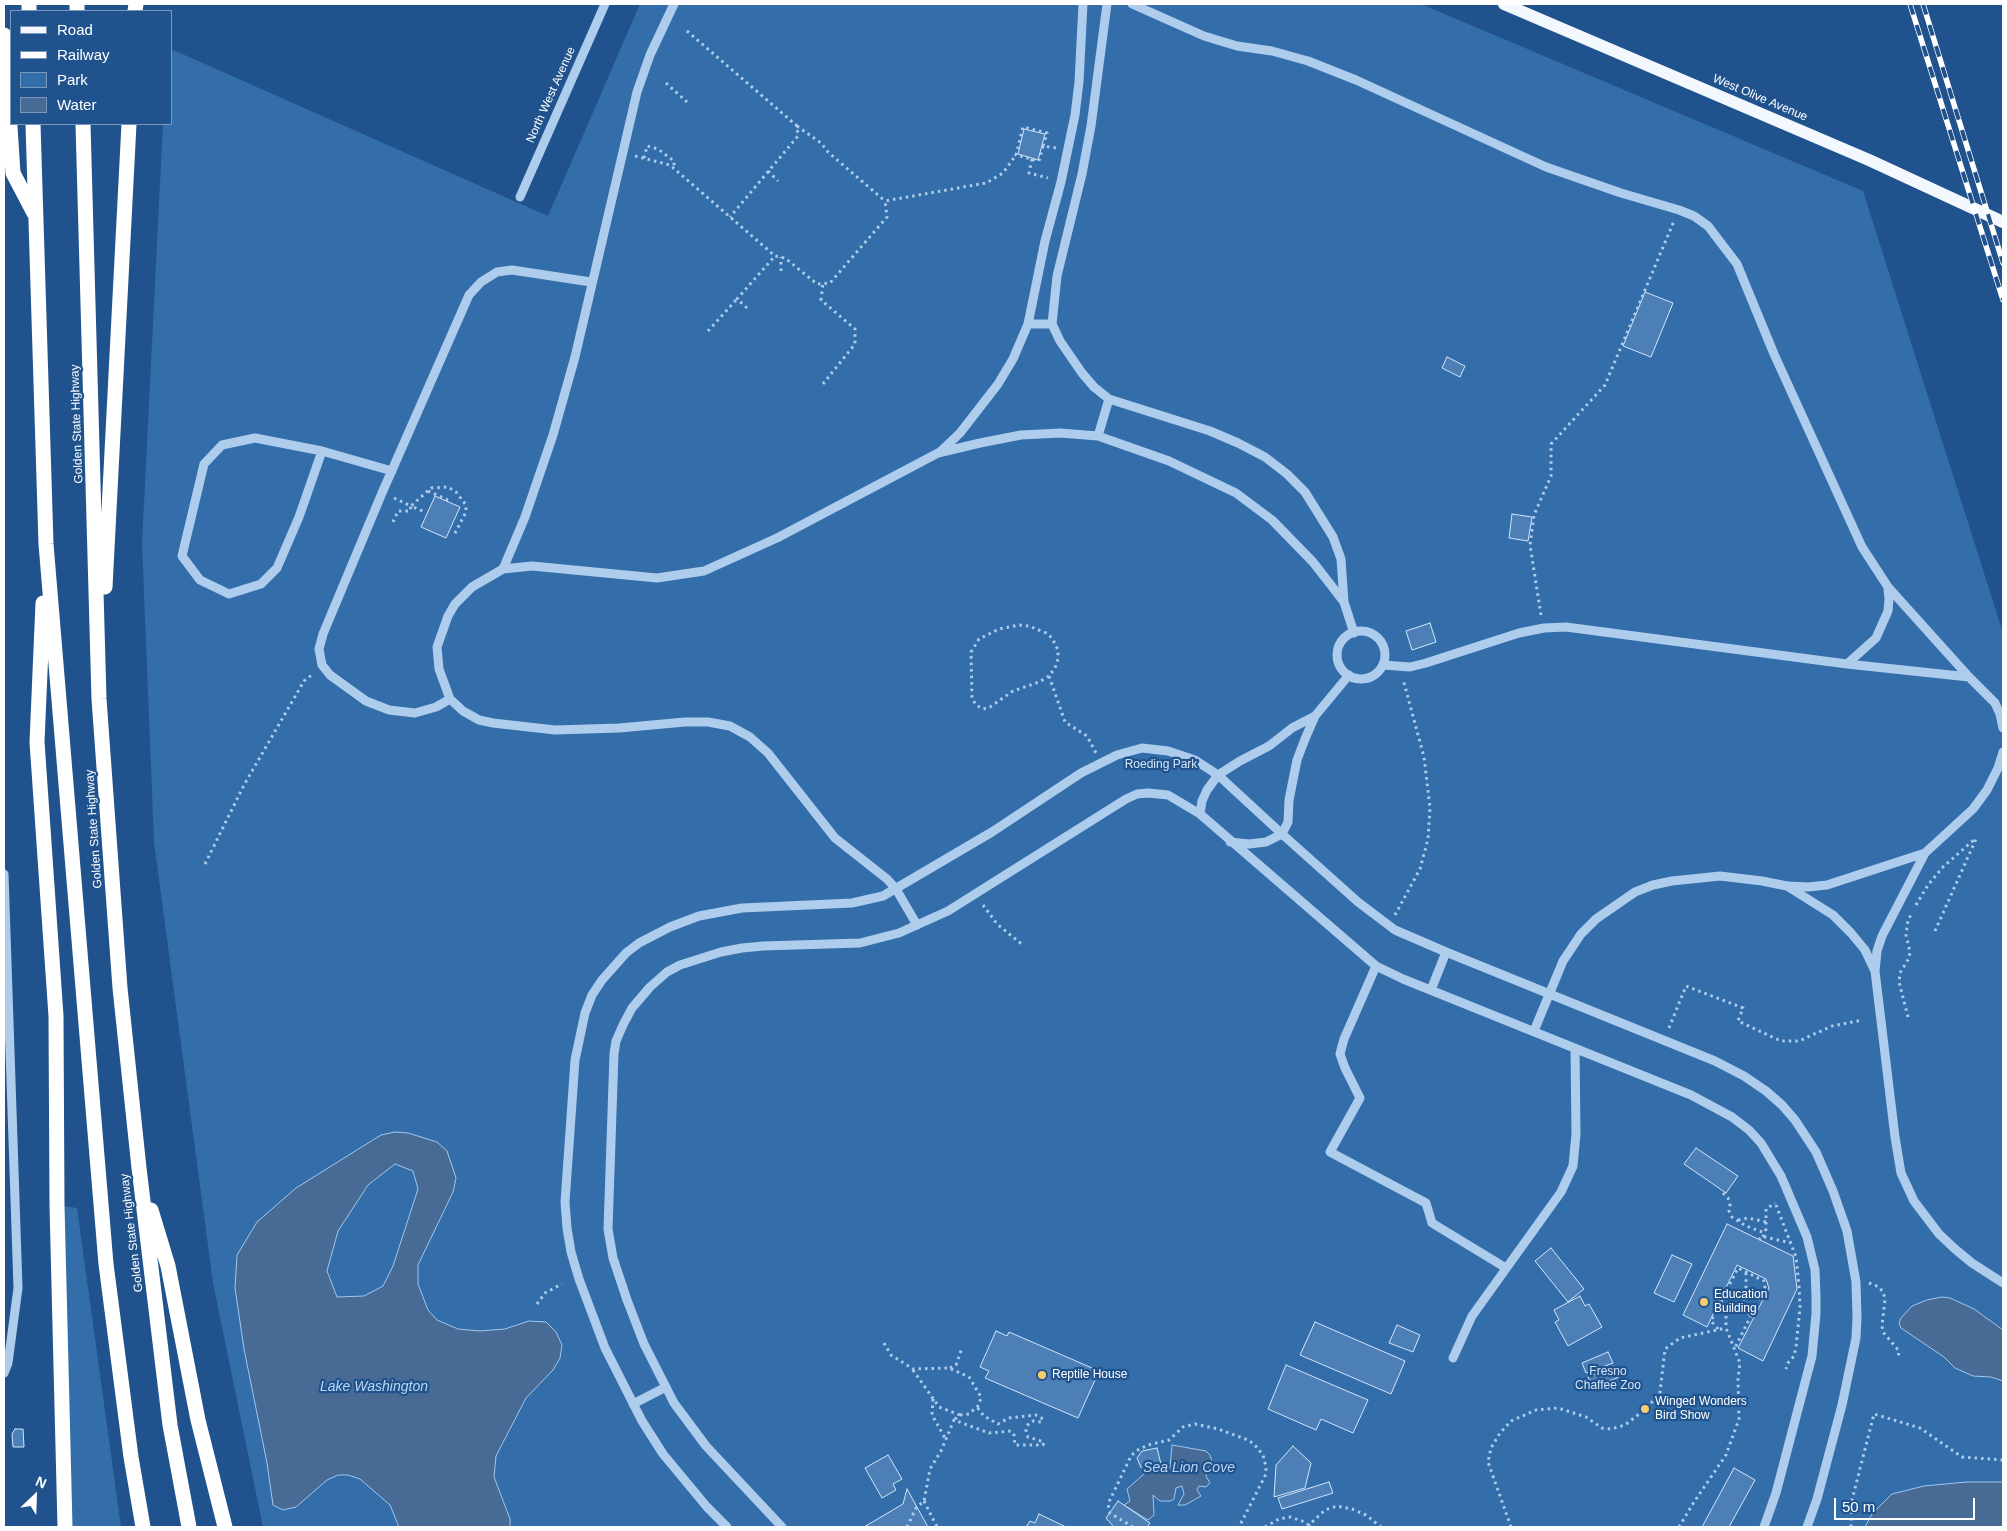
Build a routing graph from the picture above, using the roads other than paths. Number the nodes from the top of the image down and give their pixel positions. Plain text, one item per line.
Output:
1 (604, 4) edge
2 (674, 4) edge
3 (1083, 4) edge
4 (1107, 4) edge
5 (1132, 4) edge
6 (1504, 4) edge
7 (4, 35) edge
8 (33, 125) edge
9 (83, 125) edge
10 (130, 125) edge
11 (520, 196) dead end
12 (36, 218) junction
13 (2003, 222) edge
14 (591, 282) junction
15 (1028, 324) junction
16 (1052, 324) junction
17 (1109, 399) junction
18 (1098, 436) junction
19 (322, 450) junction
20 (938, 454) junction
21 (392, 471) junction
22 (46, 544) junction
23 (504, 569) junction
24 (1888, 587) junction
25 (1344, 602) junction
26 (1354, 632) junction
27 (1847, 664) junction
28 (1383, 665) junction
29 (1349, 675) junction
30 (1969, 677) junction
31 (99, 699) junction
32 (450, 699) junction
33 (1315, 716) junction
34 (2003, 728) edge
35 (2003, 752) edge
36 (1218, 775) junction
37 (1200, 814) junction
38 (1282, 834) junction
39 (1230, 842) junction
40 (1925, 853) junction
41 (4, 874) edge
42 (1787, 886) junction
43 (896, 889) junction
44 (4, 912) edge
45 (918, 925) junction
46 (1446, 952) junction
47 (1376, 966) junction
48 (1875, 971) junction
49 (1431, 990) junction
50 (1549, 993) junction
51 (1534, 1031) junction
52 (1575, 1048) junction
53 (7, 1080) edge
54 (139, 1168) junction
55 (1506, 1268) junction
56 (2003, 1283) edge
57 (1453, 1358) dead end
58 (4, 1373) edge
59 (666, 1388) junction
60 (633, 1404) junction
61 (65, 1527) edge
62 (143, 1527) edge
63 (189, 1527) edge
64 (225, 1527) edge
65 (727, 1527) edge
66 (782, 1527) edge
67 (1764, 1527) edge
68 (1807, 1527) edge

1 - 11 street, North West Avenue
2 - 14 street
3 - 15 street
4 - 16 street
5 - 24 street
6 - 13 main road, West Olive Avenue
7 - 12 highway
8 - 12 highway, Golden State Highway
9 - 31 highway, Golden State Highway
10 - 31 highway
12 - 22 highway, Golden State Highway
14 - 21 street
14 - 23 street
15 - 16 street
15 - 20 street
16 - 17 street
17 - 18 street
17 - 25 street
18 - 20 street
18 - 25 street
19 - 19 street
19 - 21 street
20 - 23 street
21 - 32 street
22 - 61 highway
22 - 62 highway, Golden State Highway
23 - 32 street
24 - 27 street
24 - 30 street
25 - 26 street
26 - 28 street
26 - 29 street
27 - 28 street
27 - 30 street
28 - 29 street
29 - 33 street
30 - 34 street
31 - 54 highway, Golden State Highway
32 - 43 street
33 - 36 street
33 - 38 street
35 - 40 street
36 - 37 street
36 - 38 street
36 - 43 street
37 - 39 street
37 - 45 street
38 - 39 street
38 - 46 street
39 - 47 street
40 - 42 street
40 - 48 street
41 - 44 street
42 - 48 street
42 - 50 street
43 - 45 street
43 - 60 street
44 - 53 street
45 - 59 street
46 - 49 street
46 - 50 street
47 - 49 street
47 - 55 street
48 - 56 street
49 - 51 street
50 - 51 street
50 - 68 street
51 - 52 street
52 - 55 street
52 - 67 street
53 - 58 street
54 - 63 highway, Golden State Highway
54 - 64 highway
55 - 57 street
59 - 60 street
59 - 66 street
60 - 65 street

